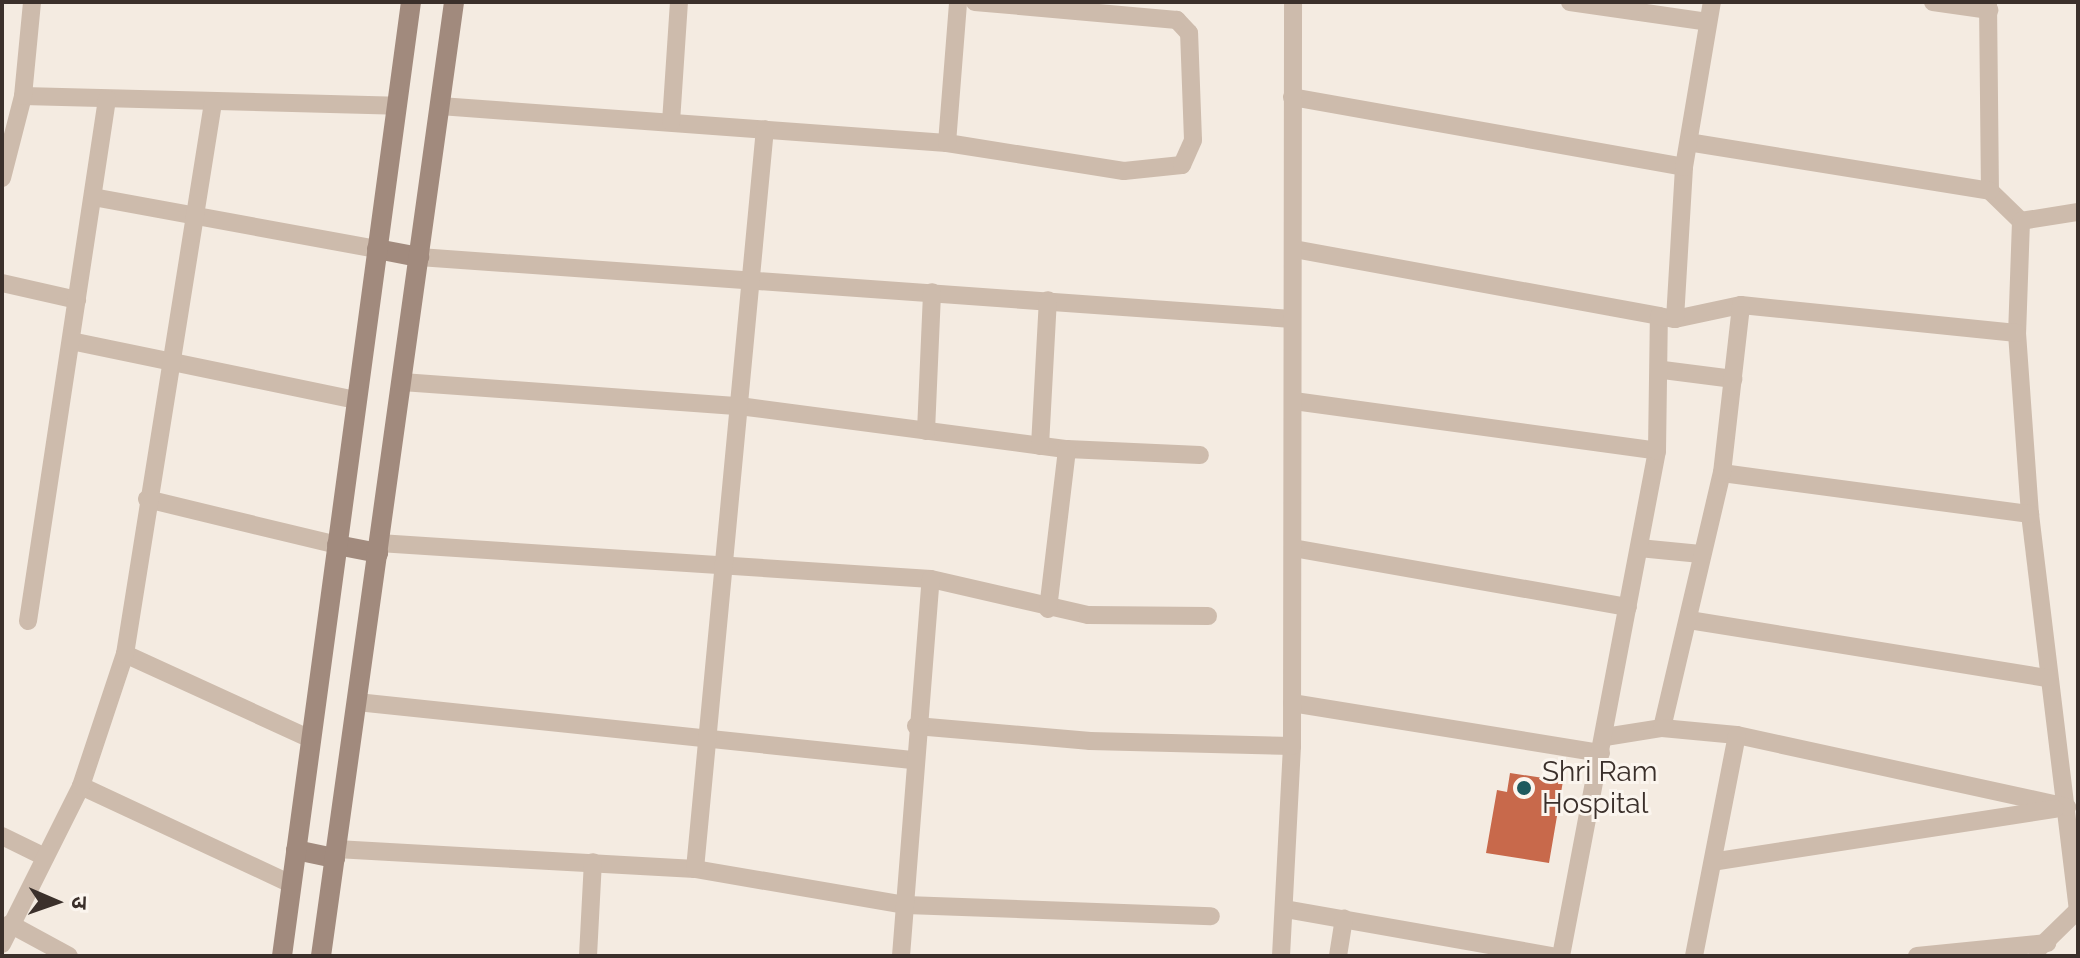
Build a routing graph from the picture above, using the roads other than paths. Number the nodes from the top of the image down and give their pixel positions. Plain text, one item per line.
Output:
1 (32, 2) edge
2 (411, 2) edge
3 (454, 2) edge
4 (679, 2) edge
5 (958, 2) edge
6 (975, 2) edge
7 (1293, 2) edge
8 (1570, 2) edge
9 (1712, 2) edge
10 (1933, 2) edge
11 (1988, 6) edge
12 (1708, 22) junction
13 (23, 96) junction
14 (1292, 97) junction
15 (107, 99) junction
16 (213, 103) junction
17 (397, 106) junction
18 (440, 106) junction
19 (671, 122) junction
20 (765, 129) junction
21 (947, 143) junction
22 (1694, 143) junction
23 (1684, 167) junction
24 (2, 178) edge
25 (1990, 191) junction
26 (93, 197) junction
27 (2078, 212) edge
28 (192, 215) junction
29 (2021, 221) junction
30 (377, 249) junction
31 (1294, 249) junction
32 (419, 257) junction
33 (748, 279) junction
34 (2, 283) edge
35 (932, 292) junction
36 (77, 300) junction
37 (1048, 300) junction
38 (1741, 305) junction
39 (1667, 318) junction
40 (1292, 319) junction
41 (2017, 333) junction
42 (71, 341) junction
43 (169, 358) junction
44 (1663, 370) junction
45 (1733, 379) junction
46 (402, 382) junction
47 (357, 400) junction
48 (1294, 401) junction
49 (739, 406) junction
50 (926, 431) junction
51 (1040, 446) junction
52 (1067, 449) junction
53 (1657, 451) junction
54 (1200, 455) dead end
55 (1722, 473) junction
56 (147, 499) junction
57 (2030, 514) junction
58 (337, 545) junction
59 (378, 548) junction
60 (1293, 548) junction
61 (1639, 548) junction
62 (1701, 554) junction
63 (722, 562) junction
64 (931, 579) junction
65 (1628, 607) junction
66 (1048, 609) junction
67 (1208, 616) dead end
68 (1689, 620) junction
69 (28, 621) dead end
70 (125, 654) junction
71 (2047, 678) junction
72 (357, 702) junction
73 (1292, 703) junction
74 (916, 726) junction
75 (1662, 728) junction
76 (1737, 735) junction
77 (707, 738) junction
78 (311, 739) junction
79 (1603, 745) junction
80 (1292, 746) junction
81 (912, 760) junction
82 (81, 786) junction
83 (2067, 807) junction
84 (2, 836) edge
85 (296, 850) junction
86 (336, 854) junction
87 (45, 857) junction
88 (1718, 861) junction
89 (593, 862) junction
90 (695, 869) junction
91 (291, 884) junction
92 (906, 905) junction
93 (1285, 909) junction
94 (2078, 909) edge
95 (1211, 916) dead end
96 (1344, 918) junction
97 (10, 924) junction
98 (2047, 943) junction
99 (2, 944) edge
100 (69, 956) edge
101 (282, 956) edge
102 (321, 956) edge
103 (588, 956) edge
104 (901, 956) edge
105 (1281, 956) edge
106 (1338, 956) edge
107 (1552, 956) edge
108 (1561, 956) edge
109 (1694, 956) edge
110 (1917, 956) edge
111 (2030, 956) edge

1 - 13 street
2 - 17 street
3 - 18 street
4 - 19 street
5 - 21 street
6 - 21 street
7 - 14 street
8 - 12 street
9 - 12 street
10 - 11 street
11 - 25 street
12 - 22 street
13 - 15 street
13 - 24 street
14 - 23 street
14 - 31 street
15 - 16 street
15 - 26 street
16 - 17 street
16 - 28 street
17 - 30 street
18 - 19 street
18 - 32 street
19 - 20 street
20 - 21 street
20 - 33 street
22 - 23 street
22 - 25 street
23 - 39 street
25 - 29 street
26 - 28 street
26 - 36 street
27 - 29 street
28 - 30 street
28 - 43 street
29 - 41 street
30 - 32 street
30 - 47 street
31 - 39 street
31 - 40 street
32 - 33 street
32 - 46 street
33 - 35 street
33 - 49 street
34 - 36 street
35 - 37 street
35 - 50 street
36 - 42 street
37 - 40 street
37 - 51 street
38 - 39 street
38 - 41 street
38 - 45 street
39 - 44 street
40 - 48 street
41 - 57 street
42 - 43 street
42 - 69 street
43 - 47 street
43 - 56 street
44 - 45 street
44 - 53 street
45 - 55 street
46 - 49 street
46 - 59 street
47 - 58 street
48 - 53 street
48 - 60 street
49 - 50 street
49 - 63 street
50 - 51 street
51 - 52 street
52 - 54 street
52 - 66 street
53 - 61 street
55 - 57 street
55 - 62 street
56 - 58 street
56 - 70 street
57 - 71 street
58 - 59 street
58 - 78 street
59 - 63 street
59 - 72 street
60 - 65 street
60 - 73 street
61 - 62 street
61 - 65 street
62 - 68 street
63 - 64 street
63 - 77 street
64 - 66 street
64 - 74 street
65 - 79 street
66 - 67 street
68 - 71 street
68 - 75 street
70 - 78 street
70 - 82 street
71 - 83 street
72 - 77 street
72 - 86 street
73 - 79 street
73 - 80 street
74 - 80 street
74 - 81 street
75 - 76 street
75 - 79 street
76 - 83 street
76 - 88 street
77 - 81 street
77 - 90 street
78 - 85 street
79 - 108 street
80 - 93 street
81 - 92 street
82 - 87 street
82 - 91 street
83 - 88 street
83 - 94 street
84 - 87 street
85 - 86 street
85 - 91 street
86 - 89 street
86 - 102 street
87 - 97 street
88 - 109 street
89 - 90 street
89 - 103 street
90 - 92 street
91 - 101 street
92 - 95 street
92 - 104 street
93 - 96 street
93 - 105 street
94 - 98 street
96 - 106 street
96 - 107 street
97 - 99 street
97 - 100 street
98 - 110 street
98 - 111 street

